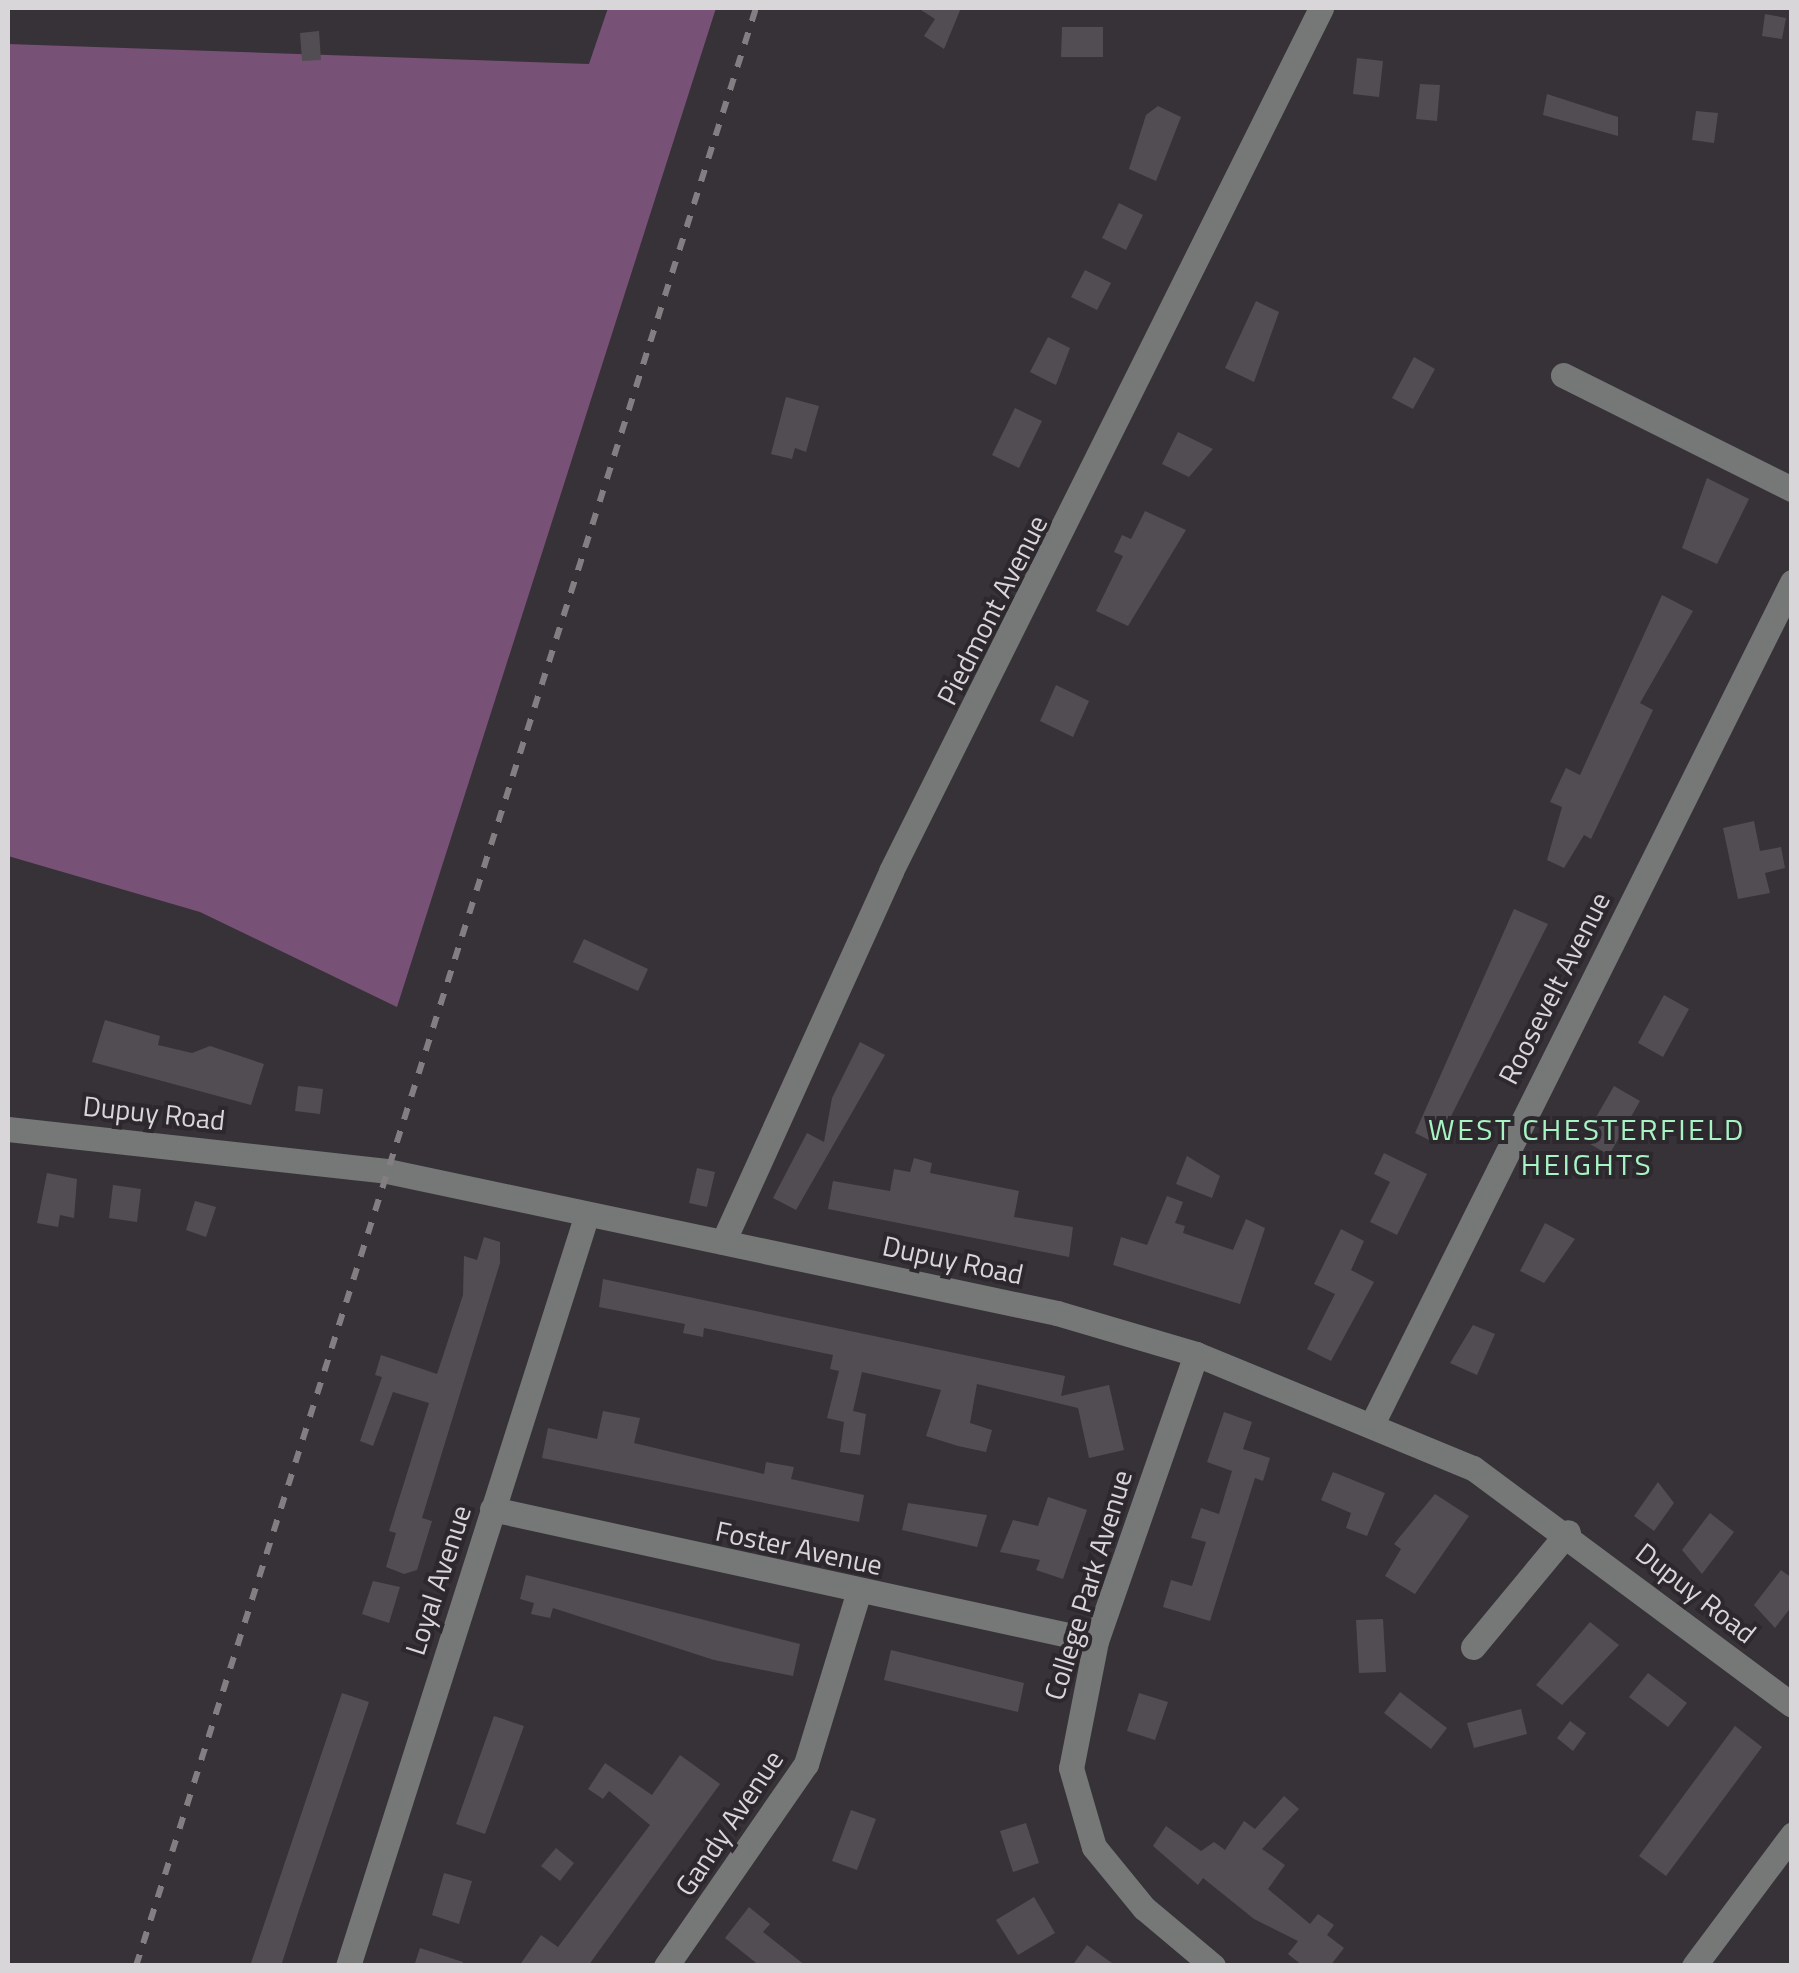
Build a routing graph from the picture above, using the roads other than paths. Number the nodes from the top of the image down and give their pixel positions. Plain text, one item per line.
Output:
1 (1322, 8) edge
2 (1563, 375) dead end
3 (1792, 489) edge
4 (1792, 582) edge
5 (8, 1129) edge
6 (587, 1214) junction
7 (723, 1242) junction
8 (1196, 1354) junction
9 (1374, 1422) junction
10 (492, 1509) junction
11 (1568, 1532) junction
12 (860, 1591) junction
13 (1096, 1641) junction
14 (1473, 1647) dead end
15 (1792, 1706) edge
16 (1792, 1835) edge
17 (1783, 1864) edge
18 (348, 1966) edge
19 (666, 1966) edge
20 (1213, 1966) edge
21 (1694, 1966) edge

1 - 7 street, Piedmont Avenue
2 - 3 street
4 - 9 street, Roosevelt Avenue
5 - 6 street, Dupuy Road
6 - 7 street, Dupuy Road
6 - 10 street, Loyal Avenue
7 - 8 street, Dupuy Road
8 - 9 street, Dupuy Road
8 - 13 street, College Park Avenue
9 - 11 street, Dupuy Road
10 - 12 street, Foster Avenue
10 - 18 street, Loyal Avenue
11 - 14 street
11 - 15 street, Dupuy Road
12 - 13 street, Foster Avenue
12 - 19 street, Gandy Avenue
13 - 20 street, College Park Avenue
16 - 17 street
17 - 21 street

